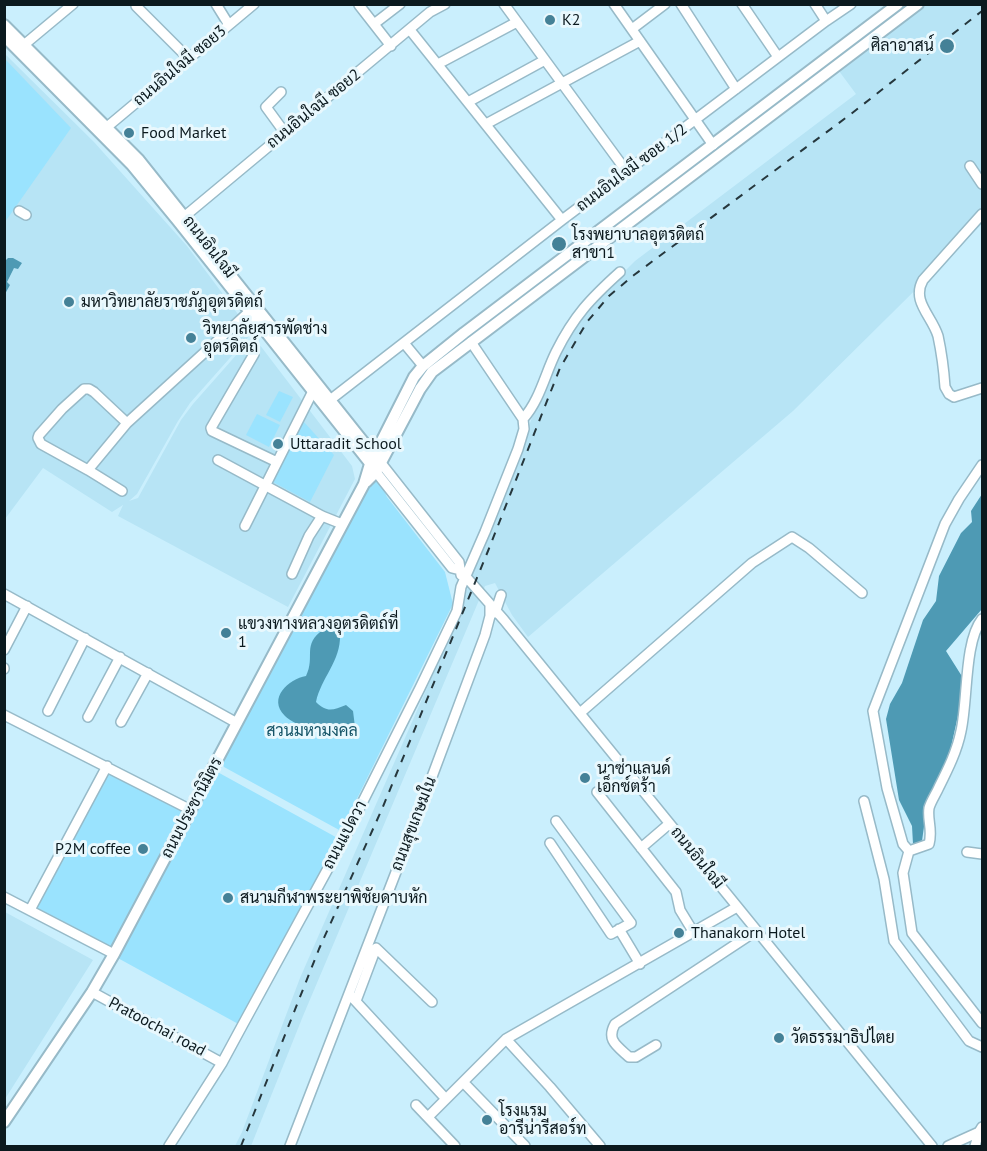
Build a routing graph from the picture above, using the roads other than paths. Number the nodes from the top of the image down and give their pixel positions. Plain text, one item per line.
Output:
1 (73, 4) edge
2 (216, 4) edge
3 (254, 4) edge
4 (400, 4) edge
5 (445, 4) edge
6 (504, 4) edge
7 (614, 4) edge
8 (665, 4) edge
9 (681, 4) edge
10 (742, 4) edge
11 (814, 4) edge
12 (851, 4) edge
13 (898, 4) edge
14 (918, 4) edge
15 (359, 5) edge
16 (136, 6) edge
17 (825, 21) junction
18 (517, 22) junction
19 (374, 24) junction
20 (4, 25) edge
21 (229, 25) junction
22 (632, 28) junction
23 (410, 30) junction
24 (4, 36) edge
25 (640, 41) junction
26 (25, 44) junction
27 (846, 44) junction
28 (391, 46) junction
29 (854, 53) junction
30 (778, 57) junction
31 (188, 58) junction
32 (545, 60) junction
33 (438, 64) junction
34 (562, 83) junction
35 (736, 89) junction
36 (281, 92) dead end
37 (468, 102) junction
38 (696, 120) junction
39 (486, 124) junction
40 (107, 127) junction
41 (285, 133) junction
42 (713, 144) junction
43 (970, 166) dead end
44 (627, 172) junction
45 (982, 184) edge
46 (982, 214) edge
47 (182, 218) junction
48 (562, 220) junction
49 (620, 272) dead end
50 (253, 308) junction
51 (471, 342) junction
52 (404, 343) junction
53 (254, 354) dead end
54 (423, 366) junction
55 (316, 388) junction
56 (982, 388) edge
57 (330, 400) junction
58 (523, 419) junction
59 (127, 423) junction
60 (218, 459) dead end
61 (277, 462) junction
62 (375, 464) junction
63 (982, 465) edge
64 (88, 470) junction
65 (266, 484) junction
66 (122, 491) dead end
67 (322, 516) junction
68 (342, 524) junction
69 (245, 526) dead end
70 (292, 574) dead end
71 (463, 574) junction
72 (474, 585) junction
73 (461, 590) junction
74 (862, 593) dead end
75 (4, 594) edge
76 (501, 595) dead end
77 (27, 606) junction
78 (493, 607) junction
79 (982, 619) edge
80 (504, 620) junction
81 (485, 635) junction
82 (85, 638) junction
83 (4, 650) edge
84 (120, 657) junction
85 (148, 673) junction
86 (48, 711) dead end
87 (580, 713) junction
88 (4, 715) edge
89 (88, 717) dead end
90 (121, 722) dead end
91 (237, 723) junction
92 (107, 766) junction
93 (597, 792) dead end
94 (864, 801) dead end
95 (191, 810) junction
96 (556, 821) dead end
97 (669, 824) junction
98 (550, 843) dead end
99 (641, 848) junction
100 (909, 851) junction
101 (967, 852) dead end
102 (982, 854) edge
103 (4, 897) edge
104 (737, 908) junction
105 (30, 910) junction
106 (619, 929) junction
107 (756, 931) junction
108 (694, 933) junction
109 (114, 954) junction
110 (640, 964) junction
111 (92, 992) junction
112 (352, 997) junction
113 (432, 1002) dead end
114 (982, 1023) edge
115 (506, 1040) junction
116 (656, 1046) dead end
117 (982, 1047) edge
118 (222, 1063) junction
119 (464, 1083) junction
120 (446, 1099) junction
121 (417, 1105) dead end
122 (428, 1117) junction
123 (4, 1122) edge
124 (981, 1129) edge
125 (169, 1146) edge
126 (290, 1146) edge
127 (455, 1146) edge
128 (525, 1146) edge
129 (600, 1146) edge
130 (932, 1146) edge
131 (948, 1146) edge
132 (975, 1146) edge

1 - 26 street
2 - 21 street
3 - 21 street, ถนนอินใจมี ซอย3
4 - 19 street
5 - 23 street, ถนนอินใจมี ซอย2
6 - 18 street
7 - 22 street
8 - 22 street
9 - 35 street
10 - 30 street
11 - 17 street
12 - 17 street, ถนนอินใจมี ซอย 1/2
13 - 27 main road
14 - 29 main road
15 - 19 street
16 - 31 street
17 - 30 street, ถนนอินใจมี ซอย 1/2
18 - 32 street
18 - 33 street
19 - 28 street
20 - 26 main road, ถนนอินใจมี
21 - 31 street, ถนนอินใจมี ซอย3
22 - 25 street
23 - 28 street, ถนนอินใจมี ซอย2
23 - 33 street
24 - 47 main road, ถนนอินใจมี
25 - 34 street
25 - 38 street
26 - 40 main road, ถนนอินใจมี
27 - 29 main road
27 - 42 main road
28 - 41 street, ถนนอินใจมี ซอย2
29 - 51 main road
30 - 35 street, ถนนอินใจมี ซอย 1/2
31 - 40 street, ถนนอินใจมี ซอย3
32 - 34 street
32 - 37 street
33 - 37 street
34 - 39 street
34 - 44 street
35 - 38 street, ถนนอินใจมี ซอย 1/2
36 - 41 street
37 - 39 street
38 - 42 street
38 - 44 street, ถนนอินใจมี ซอย 1/2
39 - 48 street
40 - 47 main road, ถนนอินใจมี
41 - 47 street, ถนนอินใจมี ซอย2
42 - 54 main road
43 - 45 street
44 - 48 street, ถนนอินใจมี ซอย 1/2
46 - 56 street
47 - 50 main road, ถนนอินใจมี
48 - 52 street, ถนนอินใจมี ซอย 1/2
49 - 58 street
50 - 55 main road, ถนนอินใจมี
50 - 59 street
51 - 58 street
51 - 62 main road
52 - 54 street
52 - 57 street, ถนนอินใจมี ซอย 1/2
53 - 61 street
54 - 62 main road
55 - 57 main road, ถนนอินใจมี
55 - 61 street
55 - 62 main road, ถนนอินใจมี
57 - 62 main road, ถนนอินใจมี
58 - 71 street
59 - 64 street
59 - 64 street
60 - 65 street
61 - 65 street
62 - 68 main road, ถนนประชานิมิตร
62 - 71 street, ถนนอินใจมี
63 - 100 street
64 - 66 street
65 - 67 street
65 - 69 street
67 - 68 street
67 - 70 street
68 - 91 main road, ถนนประชานิมิตร
71 - 72 street, ถนนอินใจมี
71 - 73 street
72 - 73 street
72 - 78 street, ถนนอินใจมี
73 - 118 street, ถนนแปดวา
74 - 87 street
75 - 77 street
76 - 78 street, ถนนสุขเกษมใน
77 - 82 street
77 - 83 street
78 - 80 street, ถนนอินใจมี
78 - 81 street, ถนนสุขเกษมใน
79 - 100 street
80 - 81 street
80 - 87 street, ถนนอินใจมี
81 - 112 street, ถนนสุขเกษมใน
82 - 84 street
82 - 86 street
84 - 85 street
84 - 89 street
85 - 90 street
85 - 91 street
87 - 97 street, ถนนอินใจมี
88 - 92 street
91 - 95 main road, ถนนประชานิมิตร
92 - 95 street
92 - 105 street
93 - 99 street
94 - 117 street
95 - 109 main road, ถนนประชานิมิตร
96 - 106 street
97 - 99 street
97 - 104 street, ถนนอินใจมี
98 - 106 street
99 - 108 street
100 - 114 street
101 - 102 street
103 - 105 street
104 - 107 street, ถนนอินใจมี
104 - 108 street
105 - 109 street
106 - 110 street
107 - 116 street
107 - 130 street, ถนนอินใจมี
108 - 110 street
109 - 111 main road, ถนนประชานิมิตร
110 - 115 street
111 - 118 street, Pratoochai road
111 - 123 main road, ถนนประชานิมิตร
112 - 113 street
112 - 120 street
112 - 126 street, ถนนสุขเกษมใน
115 - 119 street
115 - 129 street
118 - 125 street, ถนนแปดวา
119 - 120 street
119 - 128 street
120 - 122 street
121 - 122 street
122 - 127 street
124 - 131 street
124 - 132 street

